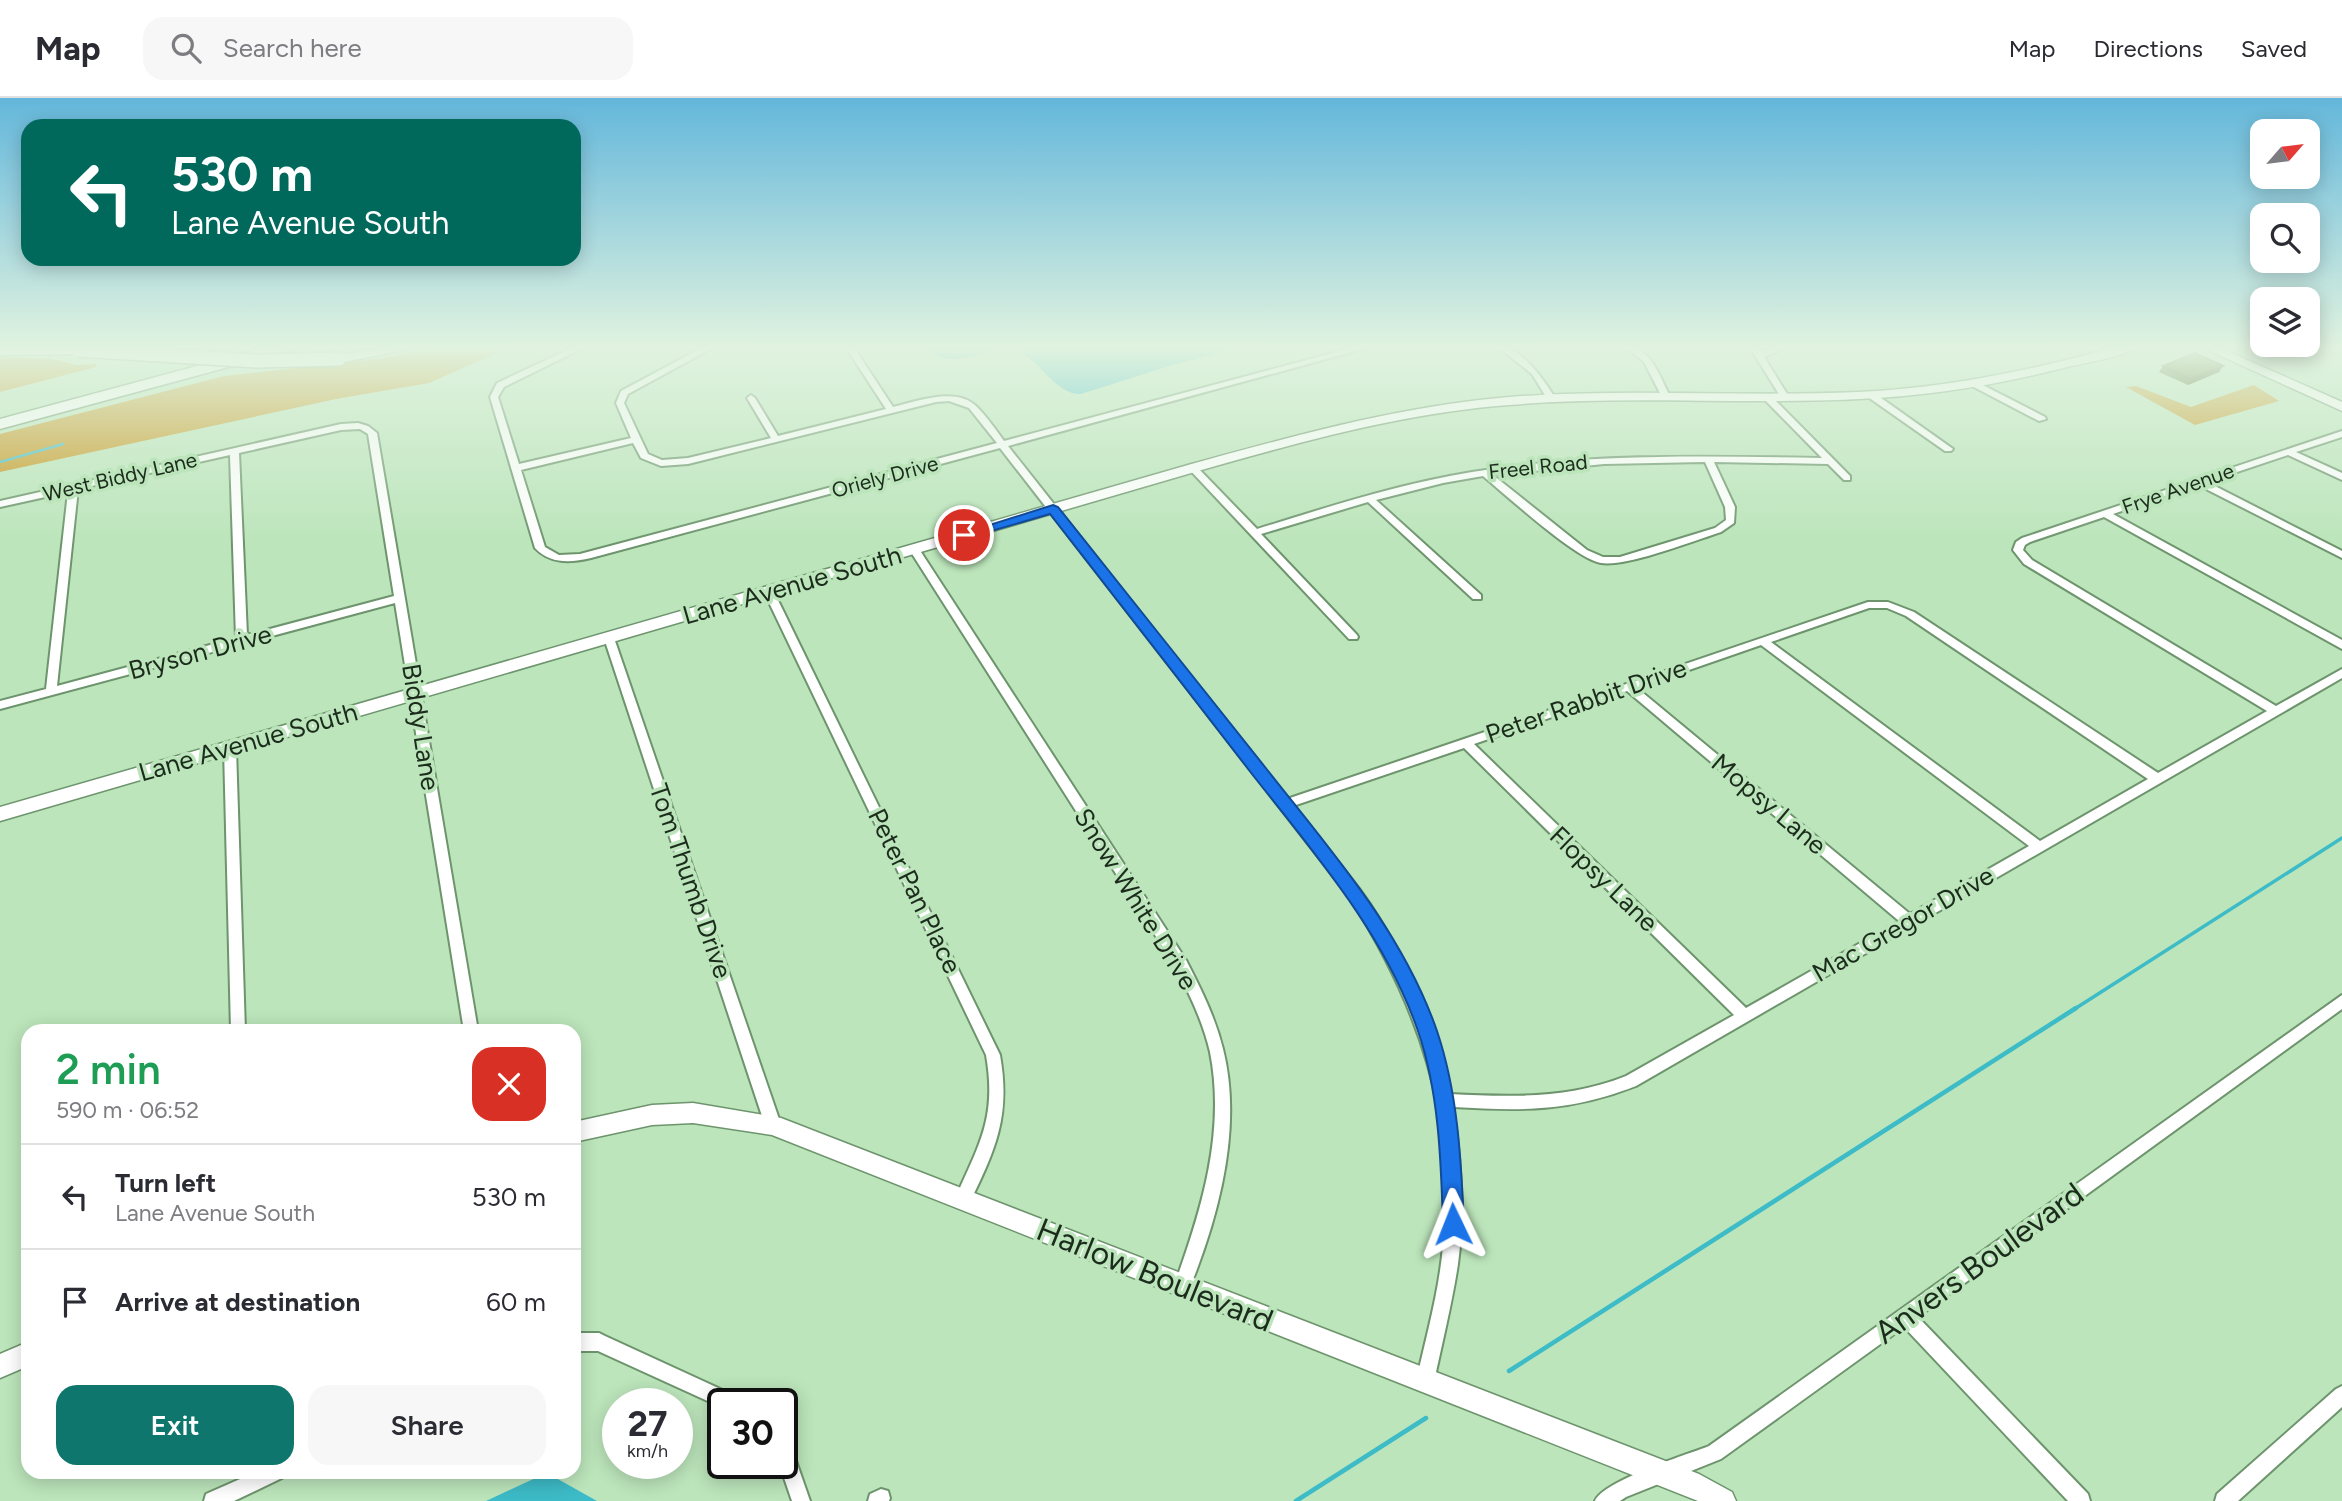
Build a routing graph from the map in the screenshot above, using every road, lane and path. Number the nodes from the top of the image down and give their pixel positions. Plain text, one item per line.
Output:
1 (47, 411) edge
2 (498, 411) edge
3 (624, 411) edge
4 (759, 411) edge
5 (885, 411) edge
6 (976, 411) edge
7 (1127, 411) edge
8 (1430, 411) edge
9 (1781, 411) edge
10 (1895, 411) edge
11 (2028, 411) edge
12 (2042, 419) dead end
13 (0, 424) edge
14 (364, 427) joint
15 (2342, 434) edge
16 (637, 439) junction
17 (776, 439) junction
18 (1002, 445) junction
19 (1948, 449) dead end
20 (234, 452) junction
21 (2288, 452) junction
22 (1707, 459) junction
23 (1829, 461) junction
24 (516, 468) junction
25 (1193, 468) junction
26 (1485, 473) junction
27 (2342, 477) edge
28 (1847, 478) dead end
29 (2199, 482) junction
30 (73, 488) junction
31 (1369, 498) junction
32 (0, 504) edge
33 (1053, 509) junction
34 (2105, 514) junction
35 (1255, 533) junction
36 (915, 550) junction
37 (2342, 555) edge
38 (769, 592) junction
39 (1477, 597) dead end
40 (400, 598) junction
41 (1353, 637) dead end
42 (609, 638) junction
43 (242, 641) junction
44 (1763, 641) junction
45 (2342, 645) edge
46 (2342, 673) edge
47 (1629, 687) junction
48 (51, 692) junction
49 (416, 694) junction
50 (0, 705) edge
51 (2276, 711) junction
52 (1465, 743) junction
53 (230, 748) junction
54 (2158, 779) junction
55 (1286, 804) junction
56 (0, 814) edge
57 (2038, 846) junction
58 (1909, 921) junction
59 (2342, 1001) edge
60 (1744, 1015) junction
61 (238, 1024) edge
62 (470, 1024) edge
63 (1443, 1100) junction
64 (773, 1125) junction
65 (581, 1130) edge
66 (963, 1199) junction
67 (1182, 1286) junction
68 (1906, 1316) junction
69 (581, 1342) edge
70 (21, 1357) edge
71 (0, 1366) edge
72 (1425, 1382) junction
73 (707, 1392) edge
74 (2342, 1395) edge
75 (1661, 1473) junction
76 (261, 1479) edge
77 (794, 1479) edge
78 (213, 1501) edge
79 (801, 1501) edge
80 (1604, 1501) edge
81 (1723, 1501) edge
82 (2081, 1501) edge
83 (2224, 1501) edge

1 - 13 highway
2 - 24 street
3 - 16 street
4 - 17 street
5 - 17 street
6 - 18 street
7 - 18 street, Oriely Drive
8 - 25 street, Lane Avenue South
9 - 23 street
10 - 19 street
11 - 12 street
14 - 20 street, West Biddy Lane
14 - 40 street, Biddy Lane
15 - 21 street, Frye Avenue
16 - 17 street
16 - 24 street
18 - 24 street, Oriely Drive
18 - 33 street
20 - 30 street, West Biddy Lane
20 - 43 street
21 - 27 street
21 - 29 street, Frye Avenue
22 - 23 street, Freel Road
22 - 26 street, Freel Road
22 - 26 street
23 - 28 street
25 - 33 street, Lane Avenue South
25 - 35 street
26 - 31 street, Freel Road
29 - 34 street, Frye Avenue
29 - 37 street
30 - 32 street, West Biddy Lane
30 - 48 street
31 - 35 street, Freel Road
31 - 39 street
33 - 36 street, Lane Avenue South
33 - 55 street
34 - 45 street
34 - 51 street, Frye Avenue
35 - 41 street
36 - 38 street, Lane Avenue South
36 - 67 street, Snow White Drive
38 - 42 street, Lane Avenue South
38 - 66 street, Peter Pan Place
40 - 43 street, Bryson Drive
40 - 49 street, Biddy Lane
42 - 49 street, Lane Avenue South
42 - 64 street, Tom Thumb Drive
43 - 48 street, Bryson Drive
44 - 47 street, Peter Rabbit Drive
44 - 54 street, Peter Rabbit Drive
44 - 57 street
46 - 51 street, Mac Gregor Drive
47 - 52 street, Peter Rabbit Drive
47 - 58 street, Mopsy Lane
48 - 50 street, Bryson Drive
49 - 53 street, Lane Avenue South
49 - 62 street, Biddy Lane
51 - 54 street, Mac Gregor Drive
52 - 55 street, Peter Rabbit Drive
52 - 60 street, Flopsy Lane
53 - 56 street, Lane Avenue South
53 - 61 street
54 - 57 street, Mac Gregor Drive
55 - 63 street
57 - 58 street, Mac Gregor Drive
58 - 60 street, Mac Gregor Drive
59 - 68 street, Anvers Boulevard
60 - 63 street, Mac Gregor Drive
63 - 72 street
64 - 65 street, Harlow Boulevard
64 - 66 street, Harlow Boulevard
66 - 67 street, Harlow Boulevard
67 - 72 street, Harlow Boulevard
68 - 75 street, Anvers Boulevard
68 - 82 street
69 - 73 street
70 - 71 street
72 - 75 street, Harlow Boulevard
74 - 83 street
75 - 80 street, Anvers Boulevard
75 - 81 street, Harlow Boulevard
76 - 78 street
77 - 79 street

